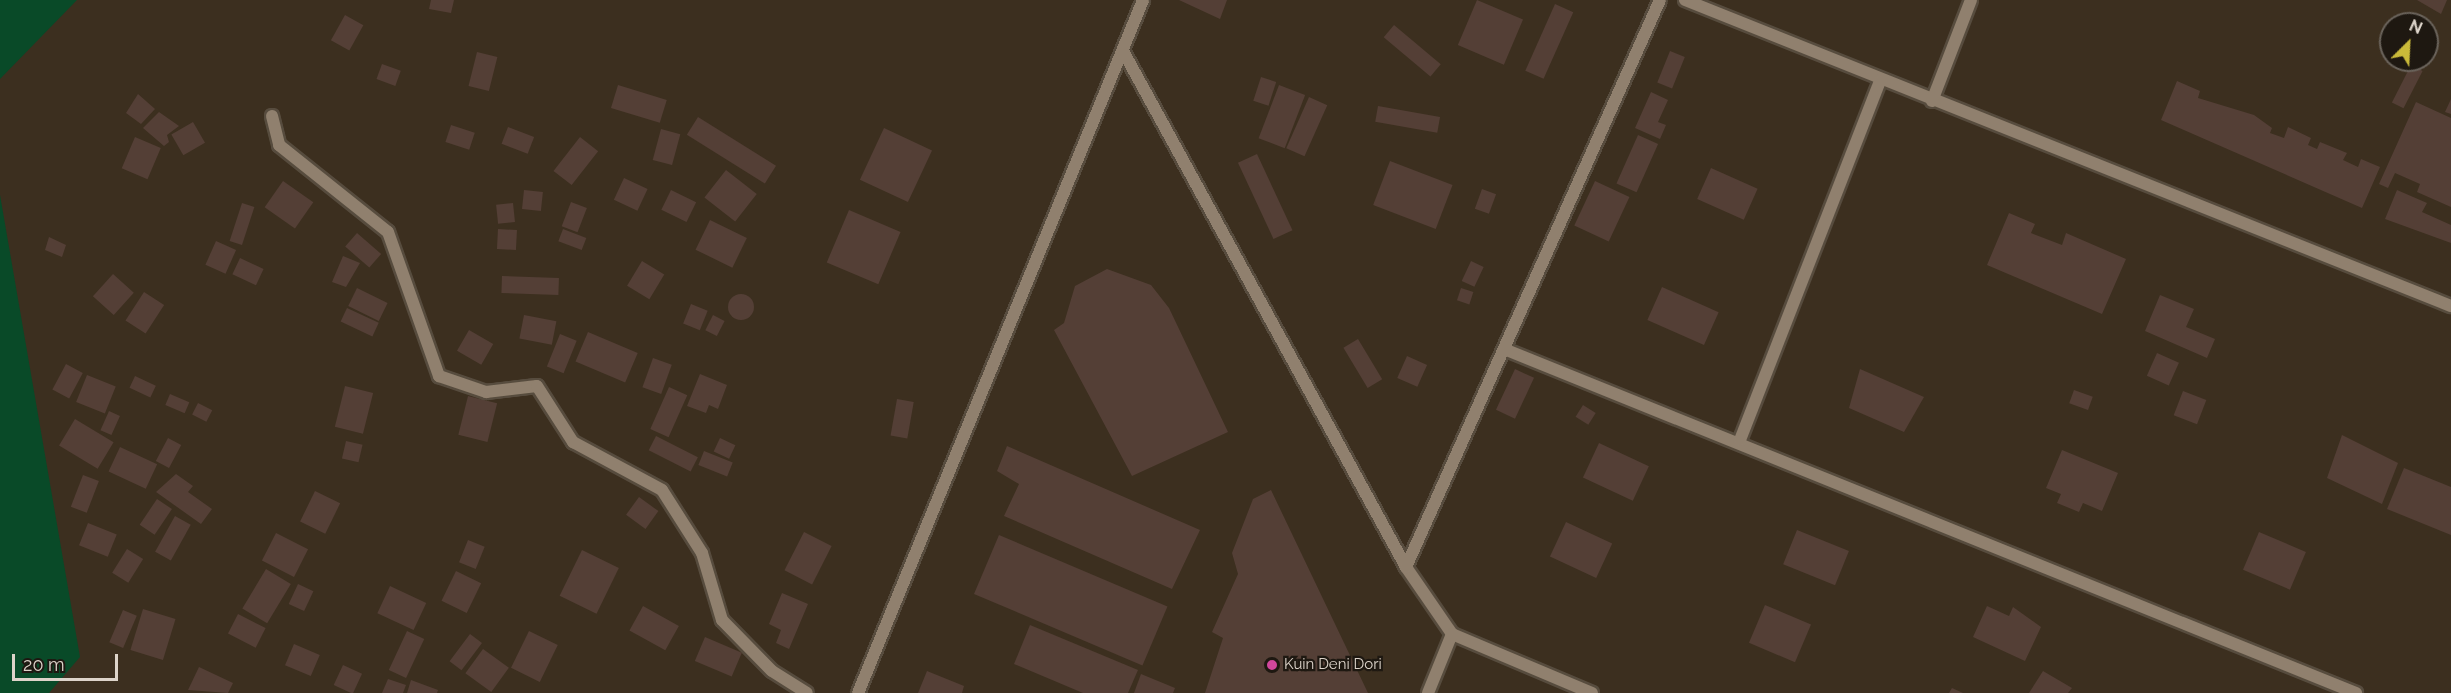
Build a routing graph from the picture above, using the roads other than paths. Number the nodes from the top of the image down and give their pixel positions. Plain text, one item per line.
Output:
1 (1143, 0) edge
2 (1660, 0) edge
3 (1685, 0) edge
4 (1971, 0) edge
5 (1123, 51) junction
6 (1880, 81) junction
7 (1932, 101) junction
8 (272, 116) dead end
9 (2451, 306) edge
10 (1504, 349) junction
11 (1740, 440) junction
12 (1406, 567) junction
13 (1452, 634) junction
14 (807, 693) edge
15 (858, 693) edge
16 (1428, 693) edge
17 (1592, 693) edge
18 (2356, 693) edge

1 - 5 street
2 - 10 street
3 - 6 street
4 - 7 street
5 - 12 street
5 - 15 street
6 - 7 street
6 - 11 street
7 - 9 street
8 - 14 street
10 - 11 street
10 - 12 street
11 - 18 street
12 - 13 street
13 - 16 street
13 - 17 street

